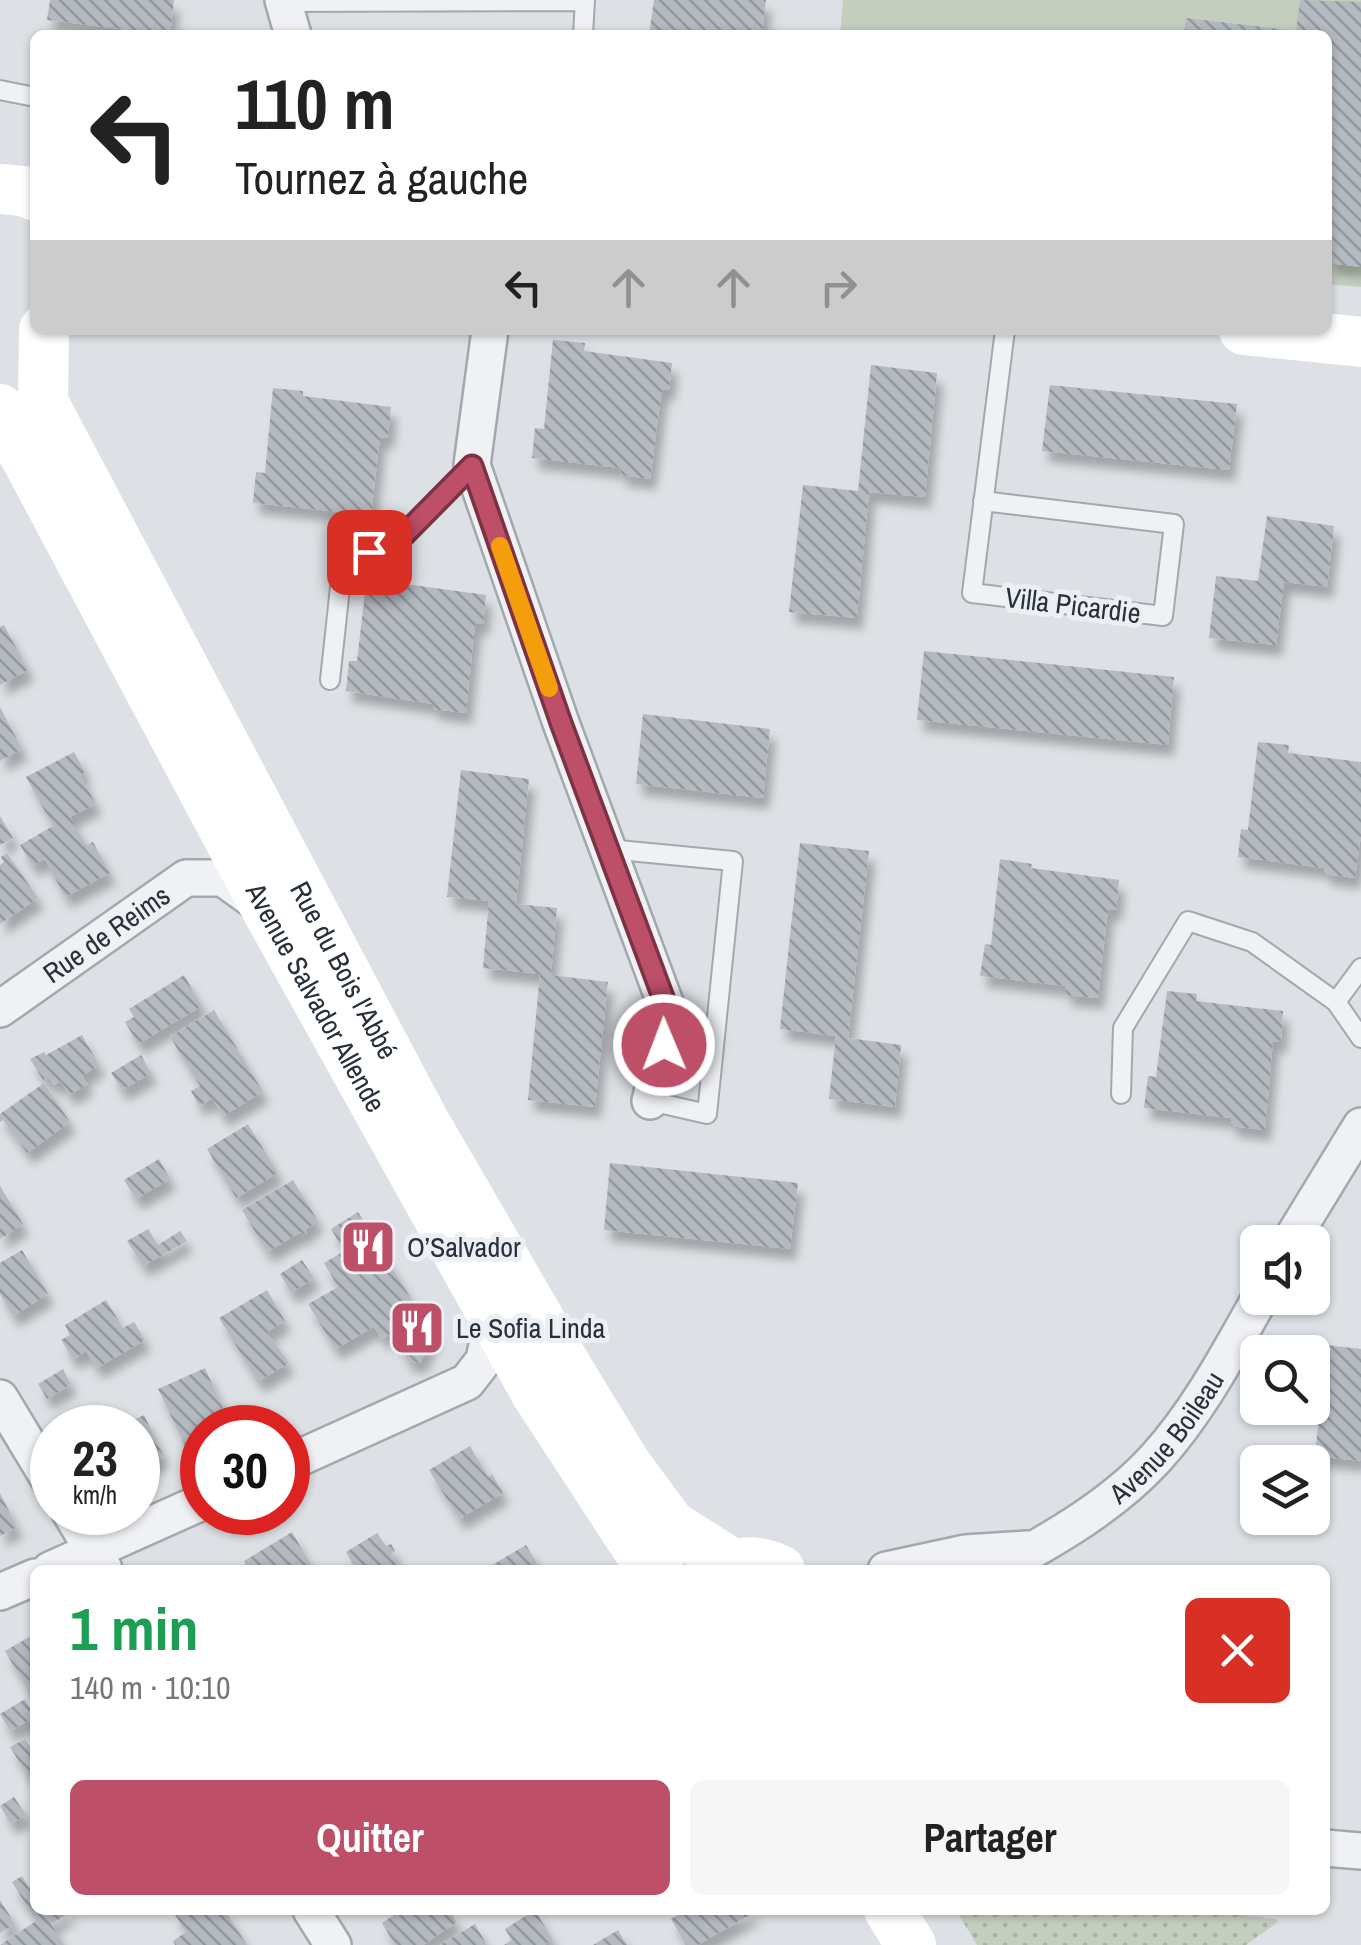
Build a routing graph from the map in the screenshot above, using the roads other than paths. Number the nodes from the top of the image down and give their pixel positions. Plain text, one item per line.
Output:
1 (514, 1) edge
2 (585, 1) edge
3 (287, 12) edge
4 (583, 30) edge
5 (0, 90) edge
6 (30, 96) edge
7 (0, 189) edge
8 (30, 194) edge
9 (30, 332) edge
10 (44, 335) edge
11 (489, 335) edge
12 (1004, 335) edge
13 (1293, 335) edge
14 (0, 337) edge
15 (1361, 342) edge
16 (0, 409) edge
17 (472, 466) junction
18 (983, 501) junction
19 (330, 680) dead end
20 (608, 848) junction
21 (268, 912) junction
22 (1361, 968) edge
23 (1336, 1002) junction
24 (0, 1009) edge
25 (1361, 1038) edge
26 (1121, 1094) dead end
27 (650, 1101) joint
28 (1361, 1126) edge
29 (1300, 1225) edge
30 (1250, 1315) edge
31 (496, 1321) junction
32 (0, 1398) edge
33 (30, 1448) edge
34 (310, 1453) edge
35 (180, 1514) edge
36 (83, 1535) edge
37 (1038, 1548) junction
38 (98, 1561) edge
39 (653, 1565) edge
40 (722, 1565) edge
41 (728, 1565) edge
42 (763, 1565) edge
43 (908, 1565) edge
44 (1006, 1565) edge
45 (30, 1578) edge
46 (0, 1592) edge
47 (1330, 1849) edge
48 (1361, 1852) edge
49 (315, 1915) edge
50 (853, 1915) edge
51 (892, 1915) edge
52 (333, 1945) edge
53 (871, 1945) edge
54 (911, 1945) edge

1 - 2 lane
1 - 3 lane
2 - 4 lane
5 - 6 lane
7 - 8 main road
9 - 14 main road
10 - 40 main road, Rue du Bois l'Abbé
11 - 17 street
12 - 18 lane, Villa Picardie
13 - 15 main road
16 - 21 main road, Avenue Salvador Allende
17 - 19 lane
17 - 20 street
18 - 18 lane, Villa Picardie
20 - 27 street
20 - 27 lane
21 - 24 street, Rue de Reims
21 - 31 main road, Avenue Salvador Allende
22 - 23 lane
23 - 25 lane
23 - 26 lane
28 - 29 street
30 - 37 street, Avenue Boileau
31 - 34 street
31 - 39 main road, Avenue Salvador Allende
32 - 33 street
35 - 38 street
36 - 38 street
37 - 43 street
37 - 44 street, Avenue Boileau
41 - 42 main road
45 - 46 street
47 - 48 street
49 - 52 street
50 - 53 main road
51 - 54 main road

